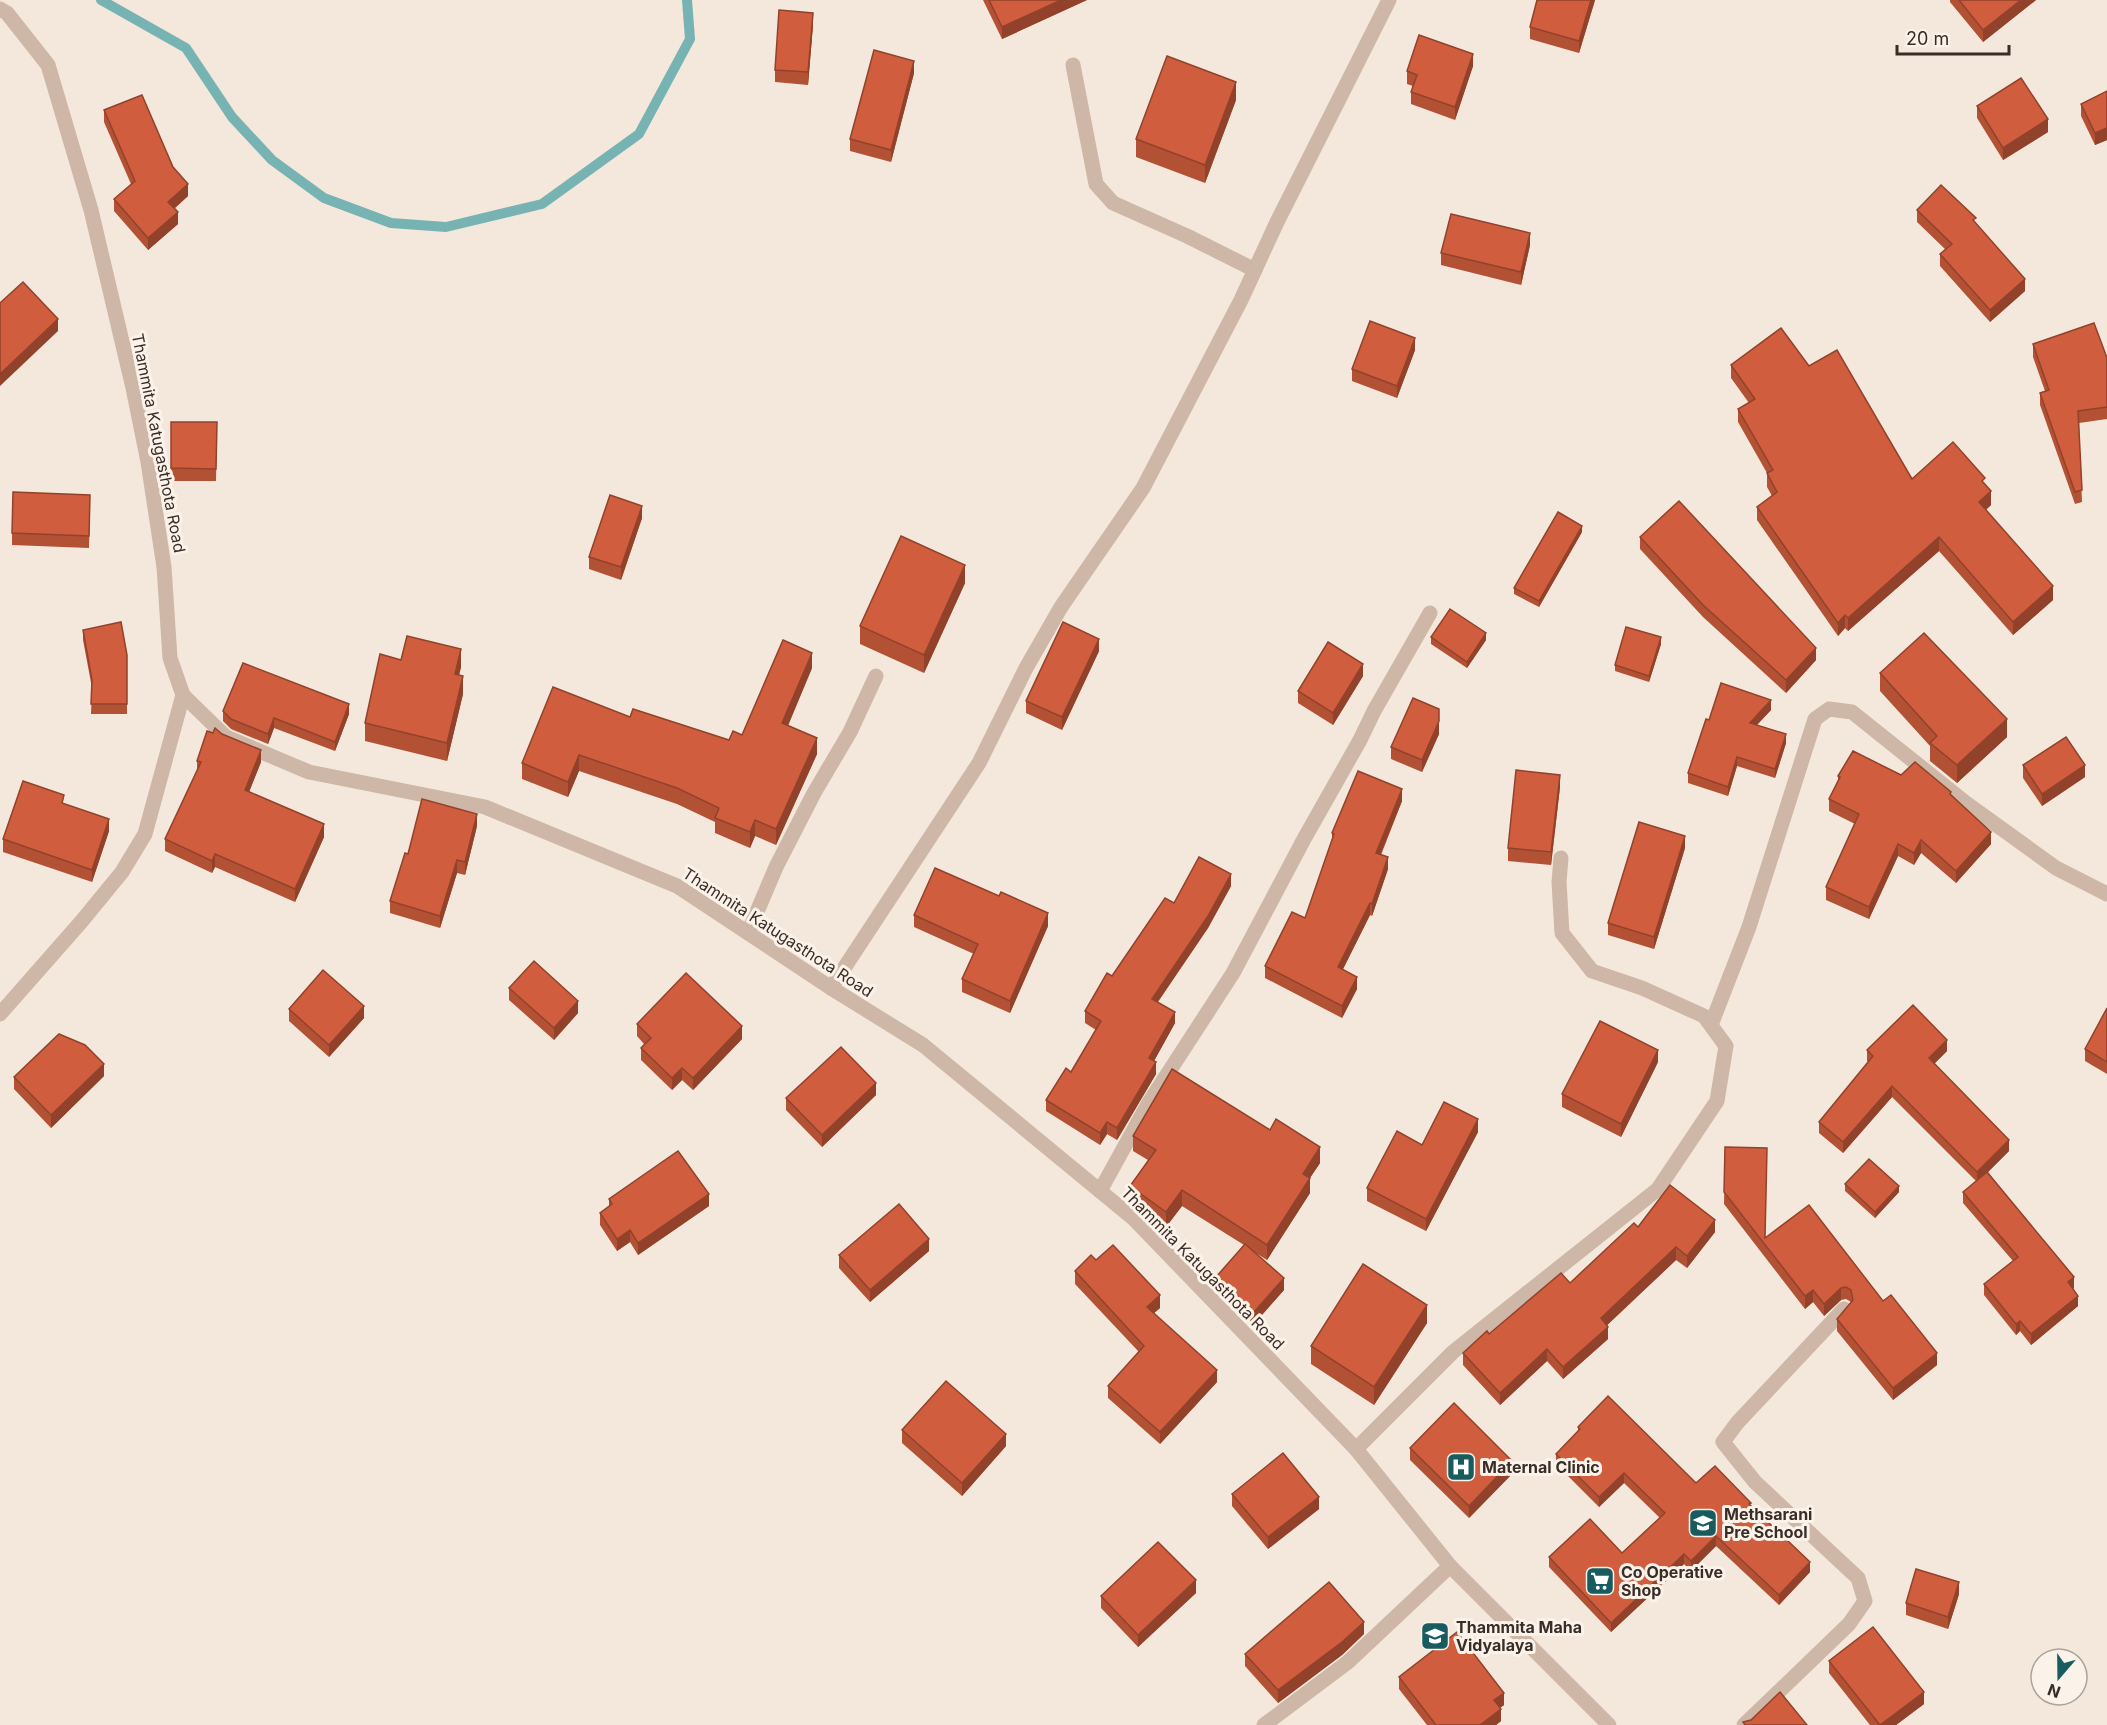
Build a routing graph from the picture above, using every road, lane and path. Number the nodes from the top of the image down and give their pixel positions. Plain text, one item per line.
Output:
1 (1389, 0) edge
2 (0, 9) edge
3 (1073, 65) dead end
4 (1255, 270) junction
5 (1430, 613) dead end
6 (876, 676) dead end
7 (183, 695) junction
8 (1561, 858) dead end
9 (2107, 894) edge
10 (748, 933) junction
11 (831, 988) junction
12 (0, 1014) edge
13 (1711, 1025) junction
14 (1100, 1191) junction
15 (1844, 1309) edge
16 (1356, 1449) junction
17 (1450, 1566) junction
18 (1264, 1725) edge
19 (1609, 1725) edge
20 (1744, 1725) edge

1 - 4 street
2 - 7 street, Thammita Katugasthota Road
3 - 4 street
4 - 11 street
5 - 14 street
6 - 10 street
7 - 10 street, Thammita Katugasthota Road
7 - 12 street
8 - 13 street
9 - 13 street
10 - 11 street, Thammita Katugasthota Road
11 - 14 street, Thammita Katugasthota Road
13 - 16 street
14 - 16 street, Thammita Katugasthota Road
15 - 20 street
16 - 17 street, Thammita Katugasthota Road
17 - 18 street
17 - 19 street, Thammita Katugasthota Road

